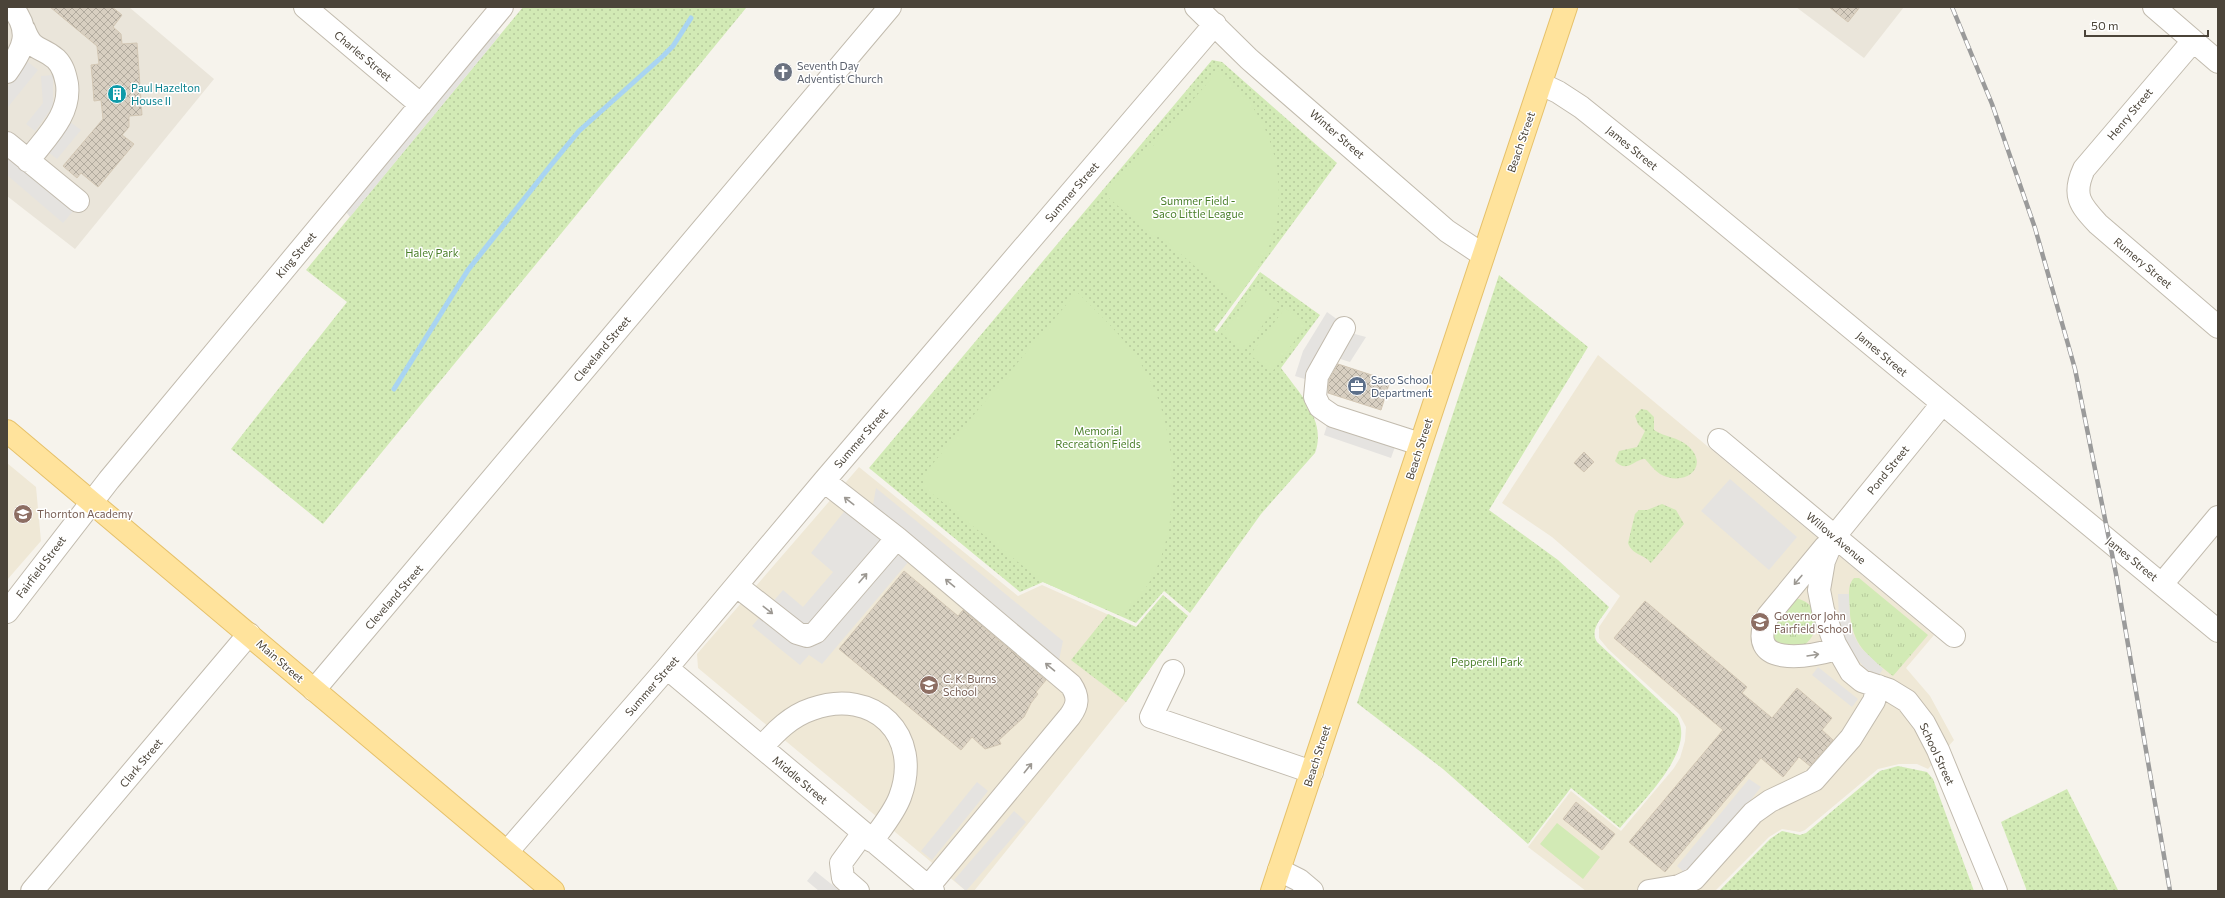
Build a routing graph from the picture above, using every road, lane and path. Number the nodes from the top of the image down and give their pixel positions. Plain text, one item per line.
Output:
1 (12, 7) edge
2 (305, 7) edge
3 (502, 7) edge
4 (890, 7) edge
5 (1196, 7) edge
6 (1566, 7) edge
7 (2154, 7) edge
8 (1215, 24) junction
9 (24, 29) junction
10 (2193, 41) junction
11 (2218, 62) edge
12 (7, 72) edge
13 (1541, 84) junction
14 (421, 105) junction
15 (7, 143) edge
16 (28, 160) junction
17 (2077, 192) joint
18 (78, 201) dead end
19 (1483, 255) junction
20 (2218, 327) edge
21 (1344, 328) dead end
22 (1942, 404) junction
23 (7, 431) edge
24 (1719, 440) dead end
25 (1420, 444) junction
26 (824, 481) junction
27 (91, 503) junction
28 (2218, 517) edge
29 (897, 538) junction
30 (1833, 538) junction
31 (2162, 584) junction
32 (737, 586) junction
33 (7, 612) edge
34 (2218, 631) edge
35 (249, 634) junction
36 (1954, 636) dead end
37 (1838, 649) junction
38 (667, 668) junction
39 (1173, 670) dead end
40 (1878, 686) junction
41 (314, 690) junction
42 (762, 747) junction
43 (1312, 772) junction
44 (867, 837) junction
45 (507, 852) junction
46 (1279, 870) junction
47 (931, 889) edge
48 (32, 891) edge
49 (553, 891) edge
50 (858, 891) edge
51 (1272, 891) edge
52 (1312, 891) edge
53 (1649, 891) edge
54 (1996, 891) edge

1 - 9 street
2 - 14 street, Charles Street
3 - 14 street, King Street
4 - 41 street, Cleveland Street
5 - 8 street, Winter Street
6 - 13 main road, Beach Street
7 - 10 street
8 - 19 street, Winter Street
8 - 26 street, Summer Street
9 - 12 street
9 - 16 street
10 - 11 street
10 - 17 street, Henry Street
13 - 19 main road, Beach Street
13 - 22 street, James Street
14 - 27 street, King Street
15 - 16 street
16 - 18 street
17 - 20 street, Rumery Street
19 - 25 main road, Beach Street
21 - 25 street
22 - 30 street, Pond Street
22 - 31 street, James Street
23 - 27 main road, Main Street
24 - 30 street, Willow Avenue
25 - 43 main road, Beach Street
29 -> 26 street
26 - 32 street, Summer Street
27 - 33 street, Fairfield Street
27 - 35 main road, Main Street
28 - 31 street
32 -> 29 street
47 -> 29 street
30 - 36 street, Willow Avenue
30 - 37 street, School Street
30 -> 37 street, Pond Street
31 - 34 street, James Street
32 - 38 street, Summer Street
35 - 41 main road, Main Street
35 - 48 street, Clark Street
37 - 40 street, School Street
38 - 42 street, Middle Street
38 - 45 street, Summer Street
39 - 43 street
40 - 53 street
40 - 54 street, School Street
41 - 45 main road, Main Street
42 - 44 street, Middle Street
42 - 44 street
43 - 46 main road, Beach Street
44 - 47 street, Middle Street
44 - 50 street
45 - 49 main road, Main Street
46 - 51 main road, Beach Street
46 - 52 street

